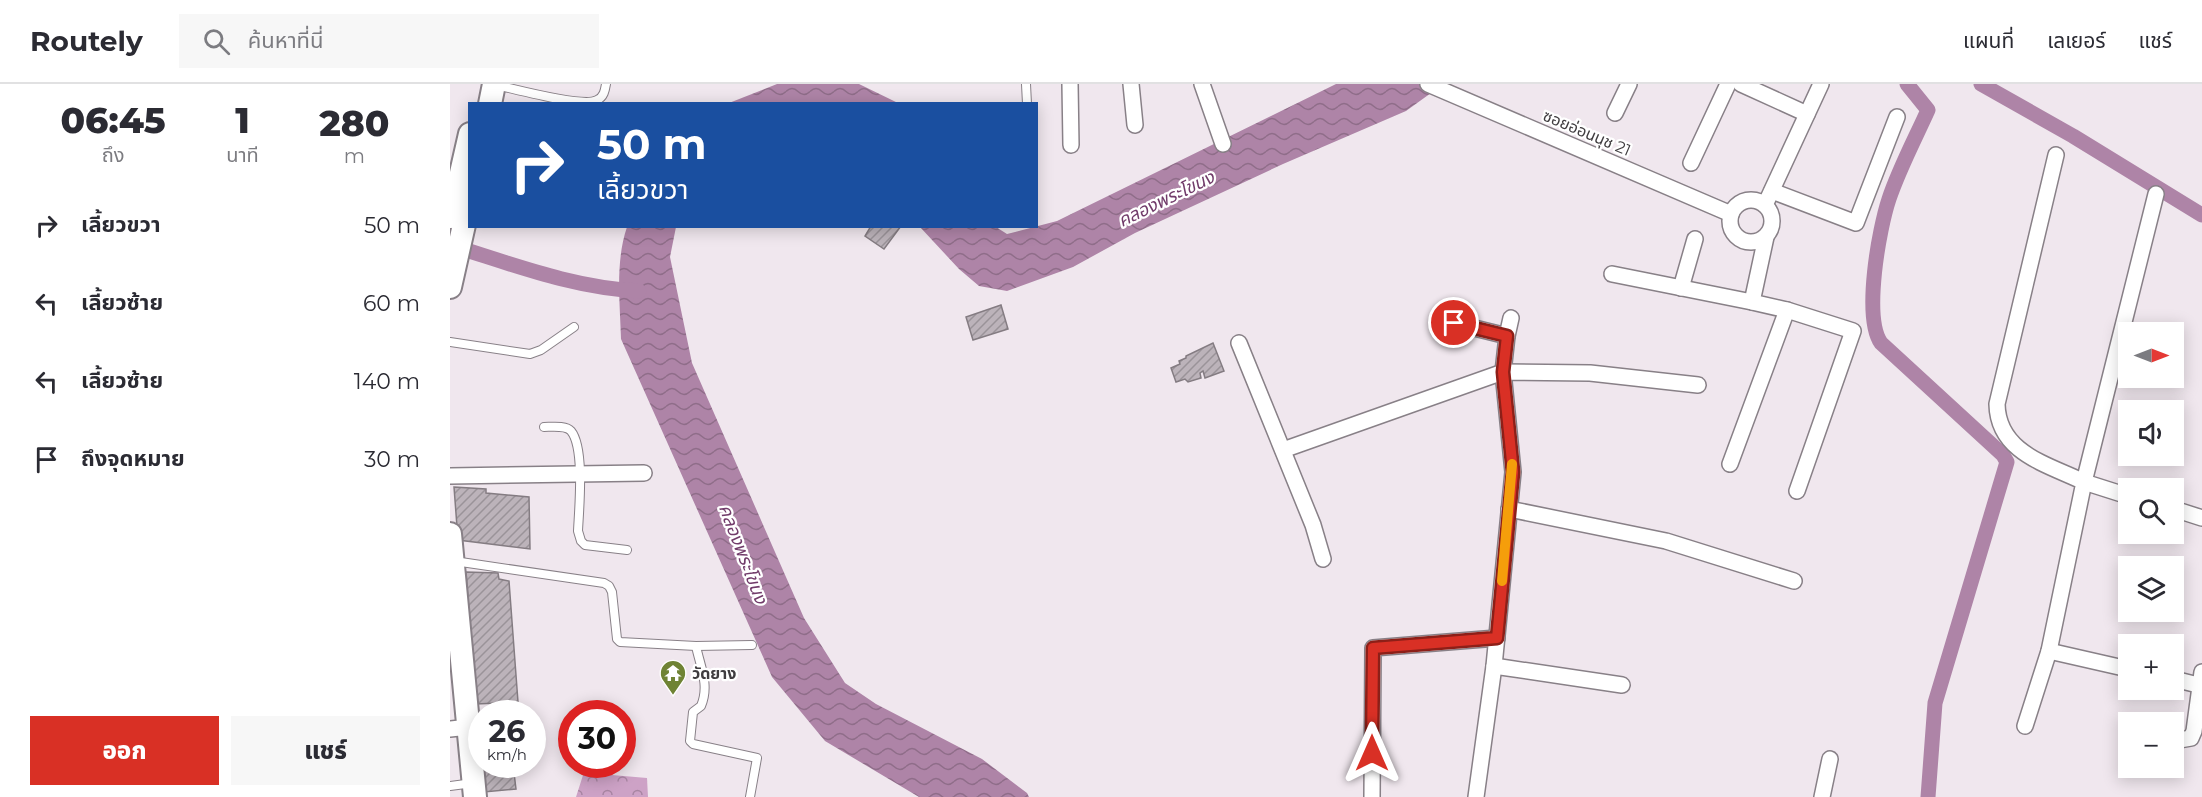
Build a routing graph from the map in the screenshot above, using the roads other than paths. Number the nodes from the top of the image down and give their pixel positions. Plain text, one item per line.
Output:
1 (480, 84) edge
2 (494, 84) edge
3 (606, 84) edge
4 (1026, 84) edge
5 (1070, 84) edge
6 (1131, 84) edge
7 (1202, 84) edge
8 (1428, 84) edge
9 (1629, 84) edge
10 (1728, 84) edge
11 (1741, 84) edge
12 (1821, 84) edge
13 (476, 102) edge
14 (490, 102) edge
15 (1027, 102) edge
16 (1615, 112) dead end
17 (1807, 114) junction
18 (1897, 117) dead end
19 (1135, 125) dead end
20 (468, 139) edge
21 (1223, 144) dead end
22 (1071, 145) dead end
23 (461, 156) edge
24 (2056, 156) dead end
25 (1691, 163) dead end
26 (1772, 191) junction
27 (2156, 194) dead end
28 (468, 202) edge
29 (1765, 205) junction
30 (1731, 214) junction
31 (456, 228) edge
32 (1766, 237) junction
33 (1695, 239) dead end
34 (1612, 274) dead end
35 (452, 278) edge
36 (1681, 288) junction
37 (1752, 302) junction
38 (1787, 310) junction
39 (1511, 318) dead end
40 (1454, 323) dead end
41 (574, 327) dead end
42 (1507, 336) junction
43 (450, 342) edge
44 (1239, 343) dead end
45 (1503, 372) junction
46 (1698, 385) dead end
47 (544, 427) dead end
48 (1283, 450) junction
49 (1730, 464) dead end
50 (644, 472) dead end
51 (580, 474) junction
52 (450, 476) edge
53 (2084, 482) junction
54 (1797, 491) dead end
55 (2118, 493) edge
56 (1509, 509) junction
57 (2184, 512) edge
58 (2202, 518) edge
59 (450, 534) edge
60 (627, 550) dead end
61 (1323, 559) dead end
62 (453, 561) junction
63 (1794, 581) dead end
64 (1497, 638) junction
65 (752, 645) dead end
66 (696, 646) junction
67 (2049, 651) junction
68 (1494, 666) junction
69 (2118, 667) edge
70 (454, 674) edge
71 (2184, 680) edge
72 (2201, 681) edge
73 (1622, 685) dead end
74 (2025, 726) dead end
75 (458, 728) edge
76 (2184, 739) edge
77 (1830, 759) dead end
78 (464, 789) edge
79 (750, 797) edge
80 (1372, 797) edge
81 (1476, 797) edge
82 (1822, 797) edge

1 - 13 main road
2 - 3 lane
2 - 14 main road
4 - 15 lane
5 - 22 street
6 - 19 street
7 - 21 street
8 - 30 street, ซอยอ่อนนุช 21
9 - 16 street
10 - 25 street
11 - 17 street
12 - 17 street
17 - 26 street
18 - 26 street
20 - 23 main road
23 - 31 main road
24 - 53 street
26 - 29 street
27 - 53 street
28 - 31 main road
29 - 30 street
29 - 32 street
30 - 32 street
31 - 35 main road
32 - 37 street
33 - 36 street
34 - 36 street
36 - 37 street
37 - 38 street
38 - 49 street
38 - 54 street
39 - 42 street
40 - 42 street
41 - 43 lane
42 - 45 street
44 - 48 street
45 - 46 street
45 - 48 street
45 - 56 street
47 - 51 lane
48 - 61 street
50 - 51 street
51 - 52 street
51 - 60 lane
53 - 55 street
53 - 67 street
56 - 63 street
56 - 64 street
57 - 58 street
59 - 62 main road
62 - 66 lane
62 - 70 main road
64 - 68 street
64 - 80 street
65 - 66 lane
66 - 79 lane
67 - 69 street
67 - 74 street
68 - 73 street
68 - 81 street
70 - 75 main road
71 - 72 street
72 - 76 street
75 - 78 main road
77 - 82 street

